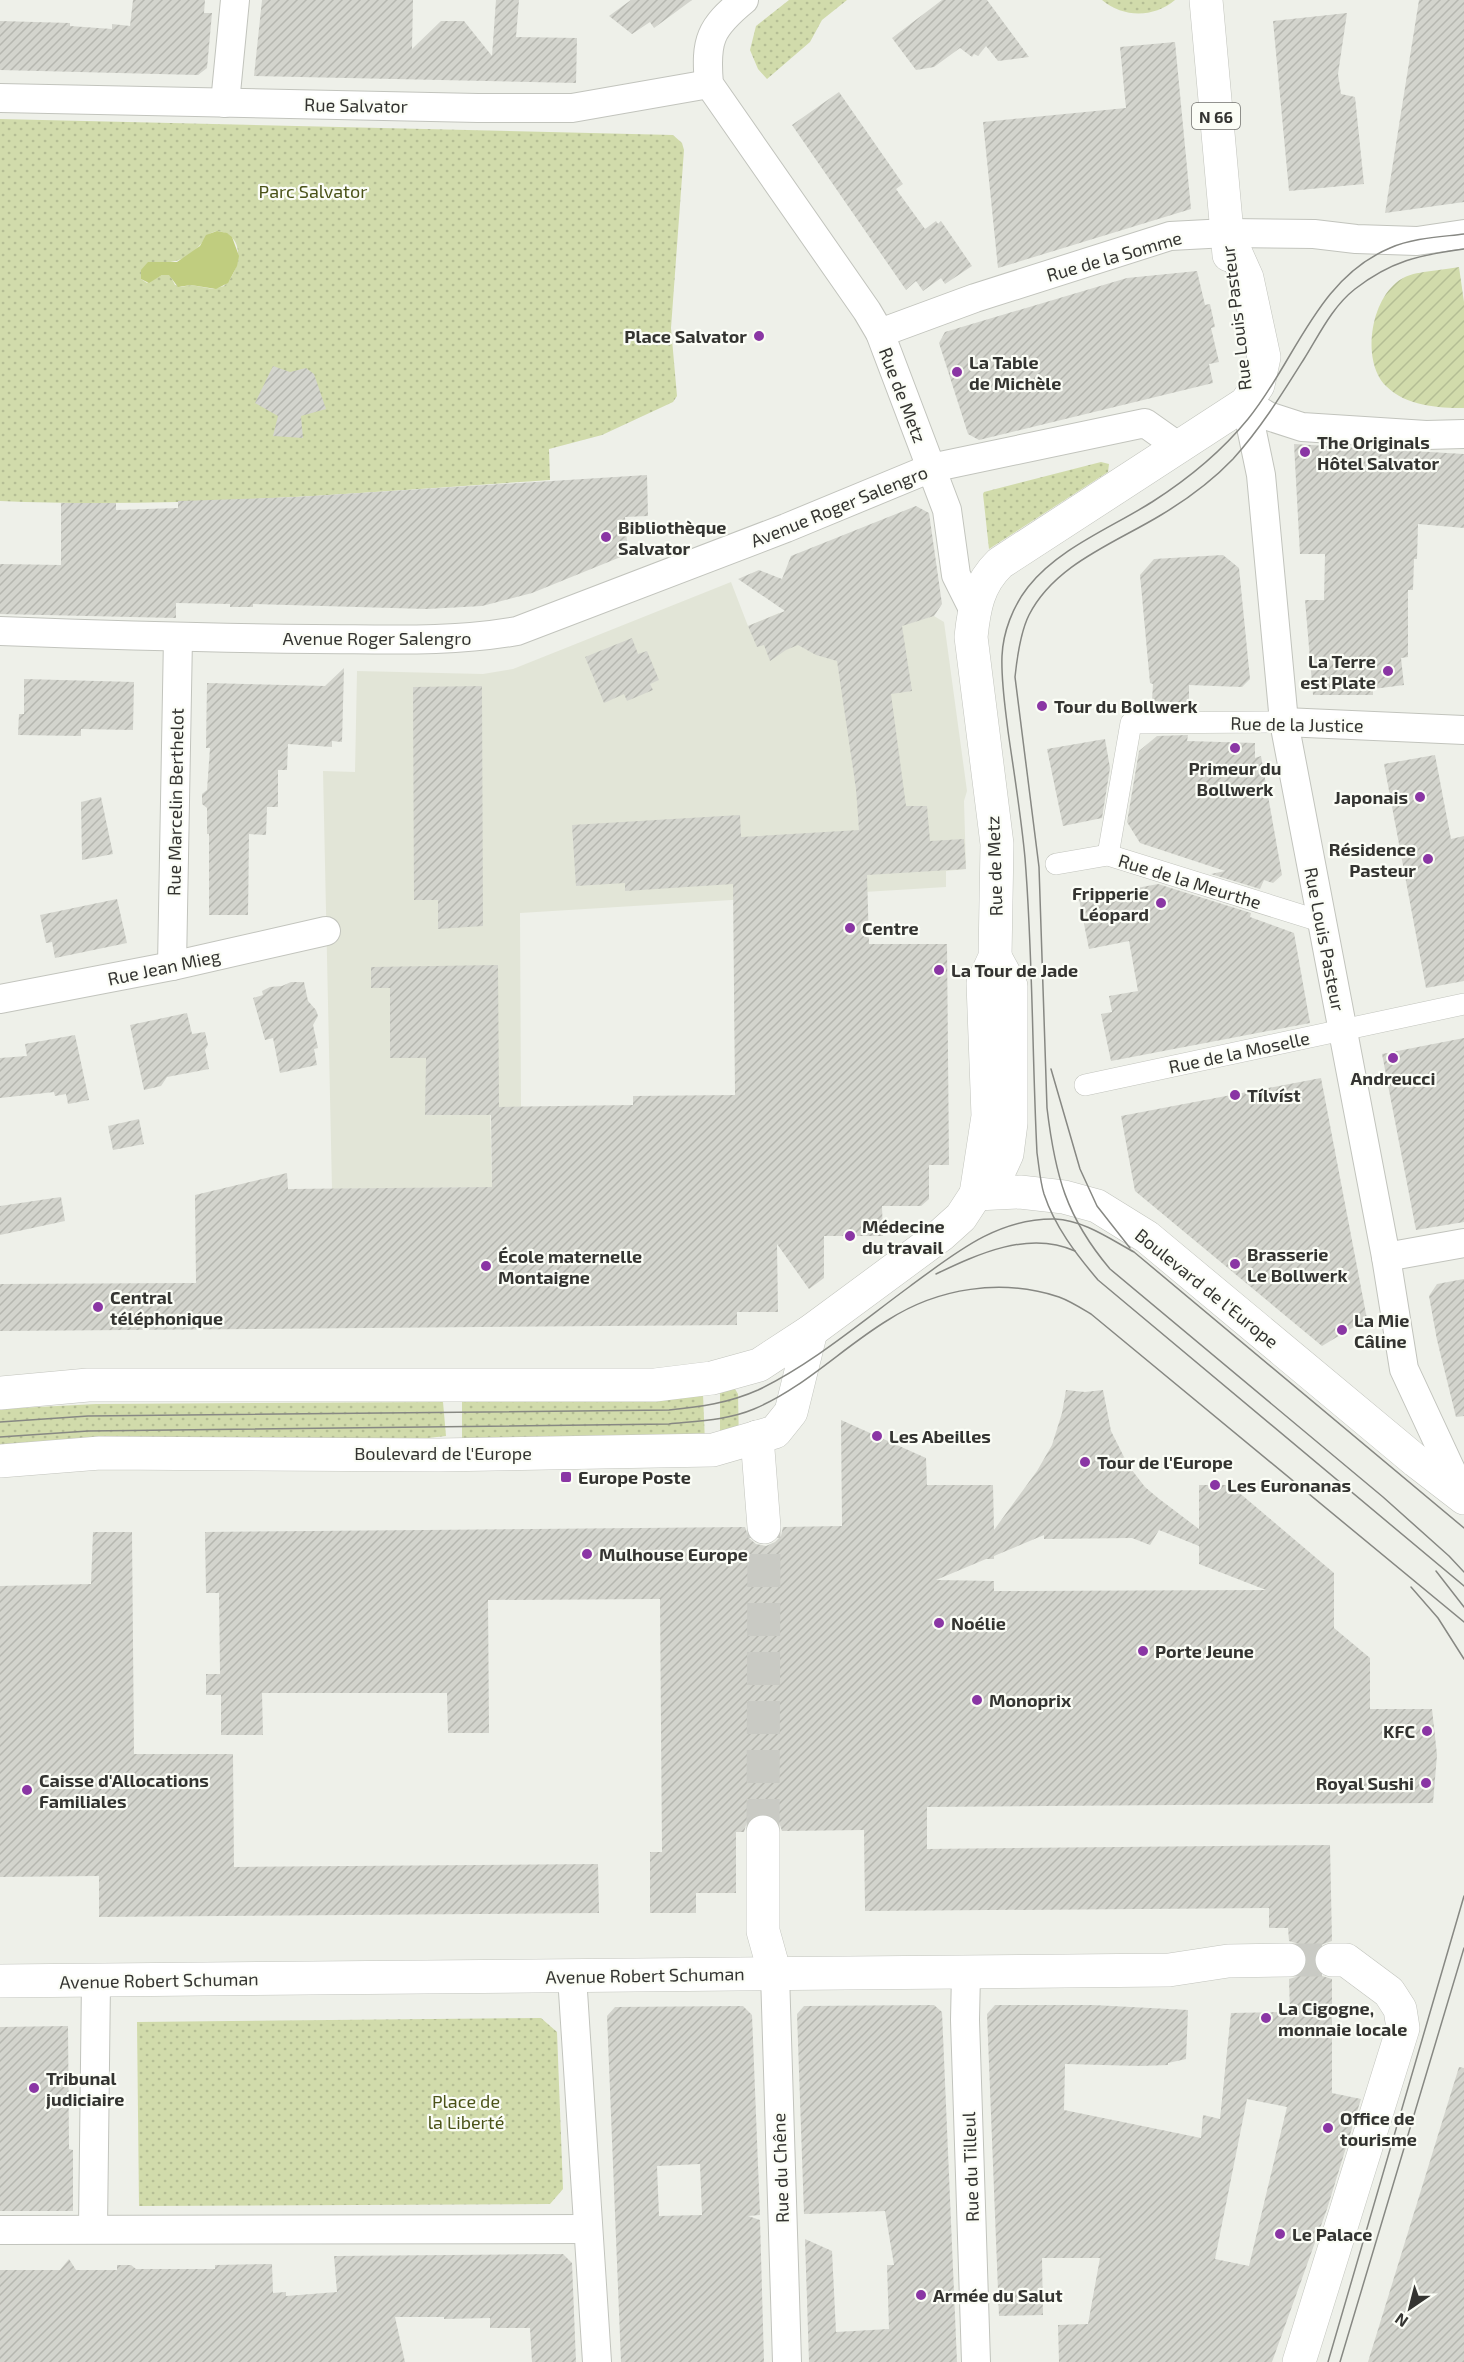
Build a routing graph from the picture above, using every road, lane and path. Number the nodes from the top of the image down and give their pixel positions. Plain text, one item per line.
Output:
1 (236, 0) edge
2 (744, 0) edge
3 (1206, 0) edge
4 (709, 84) junction
5 (0, 98) edge
6 (225, 103) junction
7 (1227, 233) junction
8 (1464, 234) edge
9 (880, 333) junction
10 (1246, 403) junction
11 (1464, 434) edge
12 (1179, 447) junction
13 (931, 468) junction
14 (973, 609) junction
15 (0, 631) edge
16 (178, 638) junction
17 (1284, 722) junction
18 (1464, 730) edge
19 (1108, 855) junction
20 (1056, 864) dead end
21 (1323, 922) junction
22 (326, 931) dead end
23 (172, 966) junction
24 (0, 999) edge
25 (1464, 1004) edge
26 (1342, 1030) junction
27 (1085, 1085) dead end
28 (976, 1194) junction
29 (1464, 1243) edge
30 (1386, 1257) junction
31 (811, 1331) junction
32 (0, 1393) edge
33 (757, 1437) junction
34 (0, 1461) edge
35 (1464, 1498) edge
36 (764, 1527) tunnel mouth
37 (763, 1832) tunnel mouth
38 (1289, 1960) tunnel mouth
39 (1339, 1960) tunnel mouth
40 (966, 1973) junction
41 (775, 1974) junction
42 (572, 1976) junction
43 (96, 1981) junction
44 (0, 1982) edge
45 (93, 2229) junction
46 (588, 2229) junction
47 (0, 2230) edge
48 (597, 2362) edge
49 (787, 2362) edge
50 (976, 2362) edge
51 (1299, 2362) edge

1 - 6 street
2 - 4 street
3 - 7 main road, Rue Louis Pasteur / N 66
4 - 6 street, Rue Salvator
4 - 9 street, Rue de Metz
5 - 6 street, Rue Salvator
7 - 8 street, Rue de la Somme
7 - 9 street, Rue de la Somme
7 - 10 main road, Rue Louis Pasteur
9 - 13 street, Rue de Metz
10 - 11 street
10 - 12 main road
10 - 17 street, Rue Louis Pasteur
12 - 13 street, Avenue Roger Salengro
12 - 14 main road
13 - 14 street, Rue de Metz
13 - 16 street, Avenue Roger Salengro
14 - 28 main road, Rue de Metz
15 - 16 street, Avenue Roger Salengro
16 - 23 street, Rue Marcelin Berthelot
17 - 18 street, Rue de la Justice
17 - 19 street, Rue de la Justice
17 - 21 street, Rue Louis Pasteur
19 - 20 street, Rue de la Meurthe
19 - 21 street, Rue de la Meurthe
21 - 26 street, Rue Louis Pasteur
22 - 23 street, Rue Jean Mieg
23 - 24 street, Rue Jean Mieg
25 - 26 street, Rue de la Moselle
26 - 27 street, Rue de la Moselle
26 - 30 street, Rue Louis Pasteur
28 - 31 main road
28 - 35 main road, Boulevard de l'Europe
29 - 30 street
30 - 35 street, Rue Louis Pasteur
31 - 32 main road
31 - 33 main road, Boulevard de l'Europe
33 - 34 main road, Boulevard de l'Europe
33 - 36 main road
37 - 41 main road
38 - 40 main road, Avenue Robert Schuman
39 - 51 main road
40 - 41 main road, Avenue Robert Schuman
40 - 50 street, Rue du Tilleul
41 - 42 main road, Avenue Robert Schuman
41 - 49 street, Rue du Chêne
42 - 43 main road, Avenue Robert Schuman
42 - 46 street
43 - 44 main road, Avenue Robert Schuman
43 - 45 street
45 - 46 street
45 - 47 street
46 - 48 street

